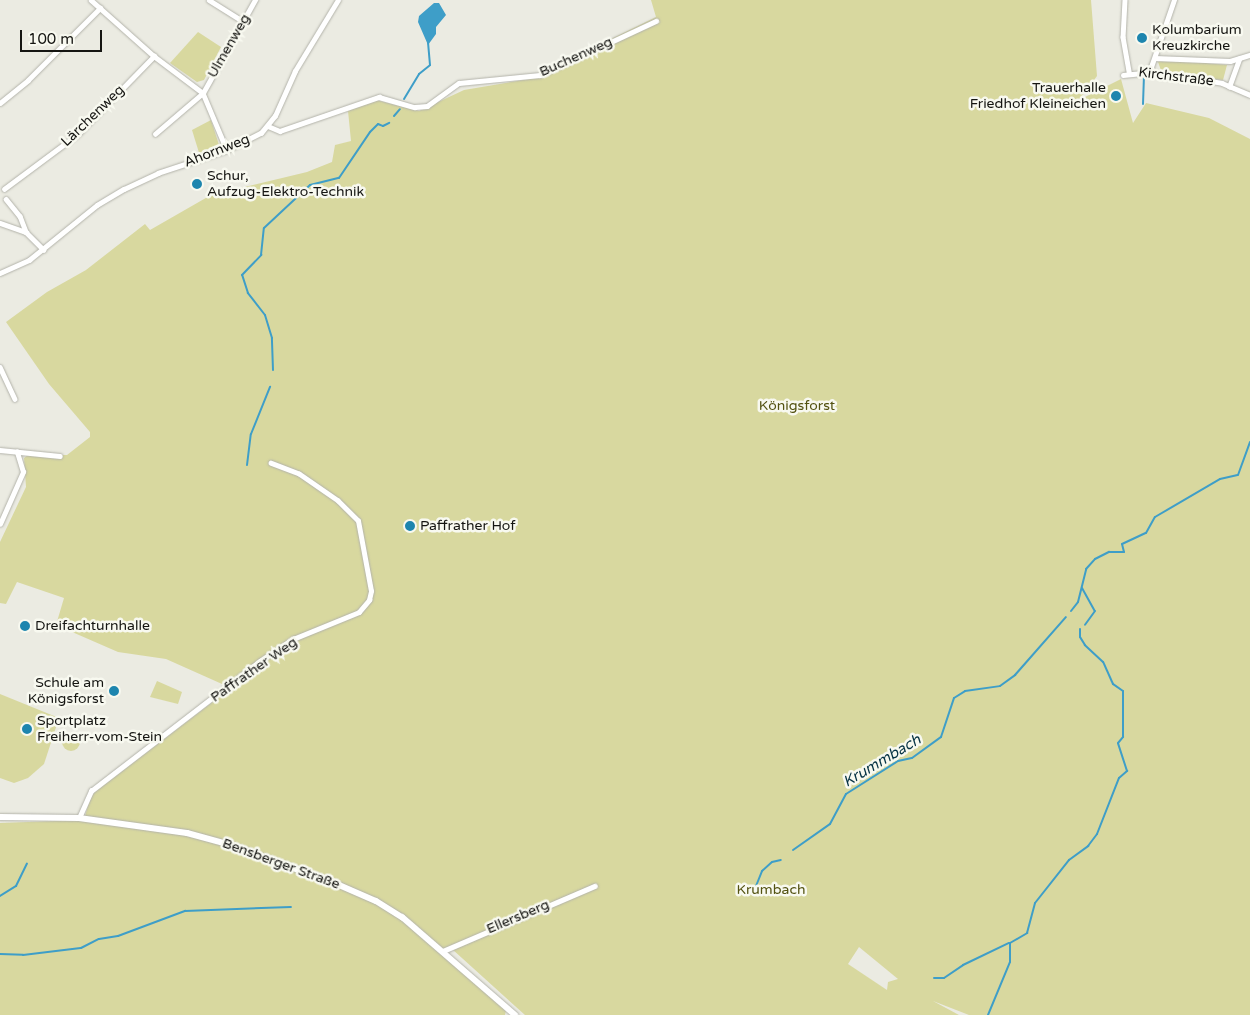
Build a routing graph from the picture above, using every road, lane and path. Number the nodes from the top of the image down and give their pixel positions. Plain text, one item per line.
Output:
1 (92, 0) edge
2 (209, 0) edge
3 (255, 0) edge
4 (338, 0) edge
5 (1125, 0) edge
6 (1174, 0) edge
7 (100, 8) junction
8 (656, 20) dead end
9 (242, 21) junction
10 (1250, 55) edge
11 (154, 56) junction
12 (1155, 58) junction
13 (1239, 59) junction
14 (1129, 72) junction
15 (1152, 72) junction
16 (1123, 75) dead end
17 (1229, 87) junction
18 (203, 93) junction
19 (1250, 95) edge
20 (0, 103) edge
21 (268, 126) junction
22 (155, 134) dead end
23 (227, 150) junction
24 (4, 189) dead end
25 (6, 199) dead end
26 (0, 223) edge
27 (26, 232) junction
28 (44, 250) junction
29 (0, 273) edge
30 (0, 367) edge
31 (15, 399) dead end
32 (0, 450) edge
33 (17, 452) junction
34 (60, 456) dead end
35 (271, 462) dead end
36 (0, 524) edge
37 (2, 817) edge
38 (79, 818) junction
39 (595, 886) dead end
40 (443, 951) junction
41 (515, 1015) edge

1 - 7 street
2 - 9 street
3 - 9 street, Ulmenweg
4 - 21 street, Ahornweg
5 - 14 street
6 - 12 street
7 - 11 street
7 - 20 street
8 - 21 street, Buchenweg
9 - 18 street, Ulmenweg
10 - 13 street
11 - 18 street
11 - 24 street, Lärchenweg
12 - 13 street
12 - 15 street
13 - 17 street
14 - 15 street, Kirchstraße
14 - 16 street
15 - 17 street, Kirchstraße
17 - 19 street, Kirchstraße
18 - 22 street
18 - 23 street
21 - 23 street, Ahornweg
23 - 28 street, Ahornweg
25 - 27 street
26 - 27 street
27 - 28 street
28 - 29 street, Ahornweg
30 - 31 street
32 - 33 street
33 - 34 street
33 - 36 street
35 - 38 street, Paffrather Weg
37 - 38 main road, Bensberger Straße
38 - 40 main road, Bensberger Straße
39 - 40 street, Ellersberg
40 - 41 main road, Bensberger Straße

